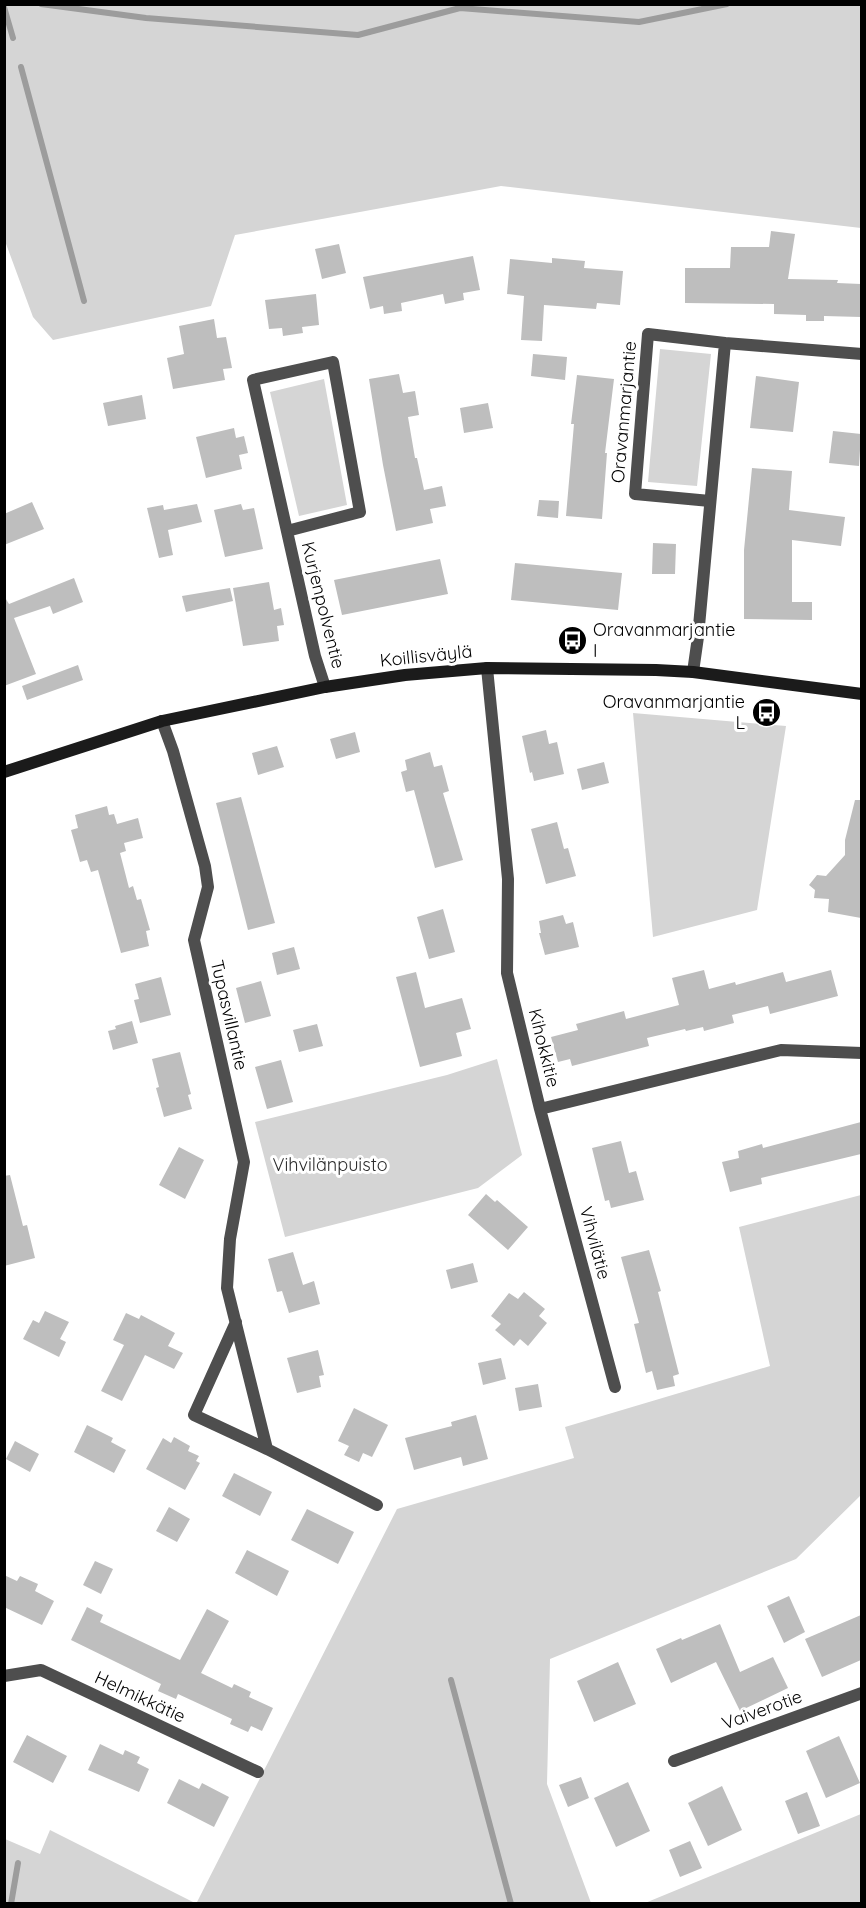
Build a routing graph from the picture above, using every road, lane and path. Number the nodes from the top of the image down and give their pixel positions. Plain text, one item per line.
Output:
1 (725, 343) junction
2 (861, 354) edge
3 (710, 501) junction
4 (287, 531) junction
5 (487, 668) junction
6 (693, 672) junction
7 (326, 687) junction
8 (861, 694) edge
9 (162, 721) junction
10 (5, 768) edge
11 (861, 1053) edge
12 (540, 1109) junction
13 (236, 1322) junction
14 (615, 1387) dead end
15 (267, 1449) junction
16 (376, 1505) dead end
17 (4, 1676) edge
18 (861, 1693) edge
19 (674, 1761) dead end
20 (258, 1772) dead end

1 - 2 street, Oravanmarjantie
1 - 3 street
1 - 3 street, Oravanmarjantie
3 - 6 street
4 - 4 street, Kurjenpolventie
4 - 7 street, Kurjenpolventie
5 - 6 street, Koillisväylä
5 - 7 street, Koillisväylä
5 - 12 street, Kihokkitie
6 - 8 street, Koillisväylä
7 - 9 street, Koillisväylä
9 - 10 street, Koillisväylä
9 - 13 street, Tupasvillantie
11 - 12 street, Kihokkitie
12 - 14 street, Vihvilätie
13 - 15 street, Tupasvillantie
13 - 15 street
15 - 16 street
17 - 20 street, Helmikkätie
18 - 19 street, Vaiverotie

